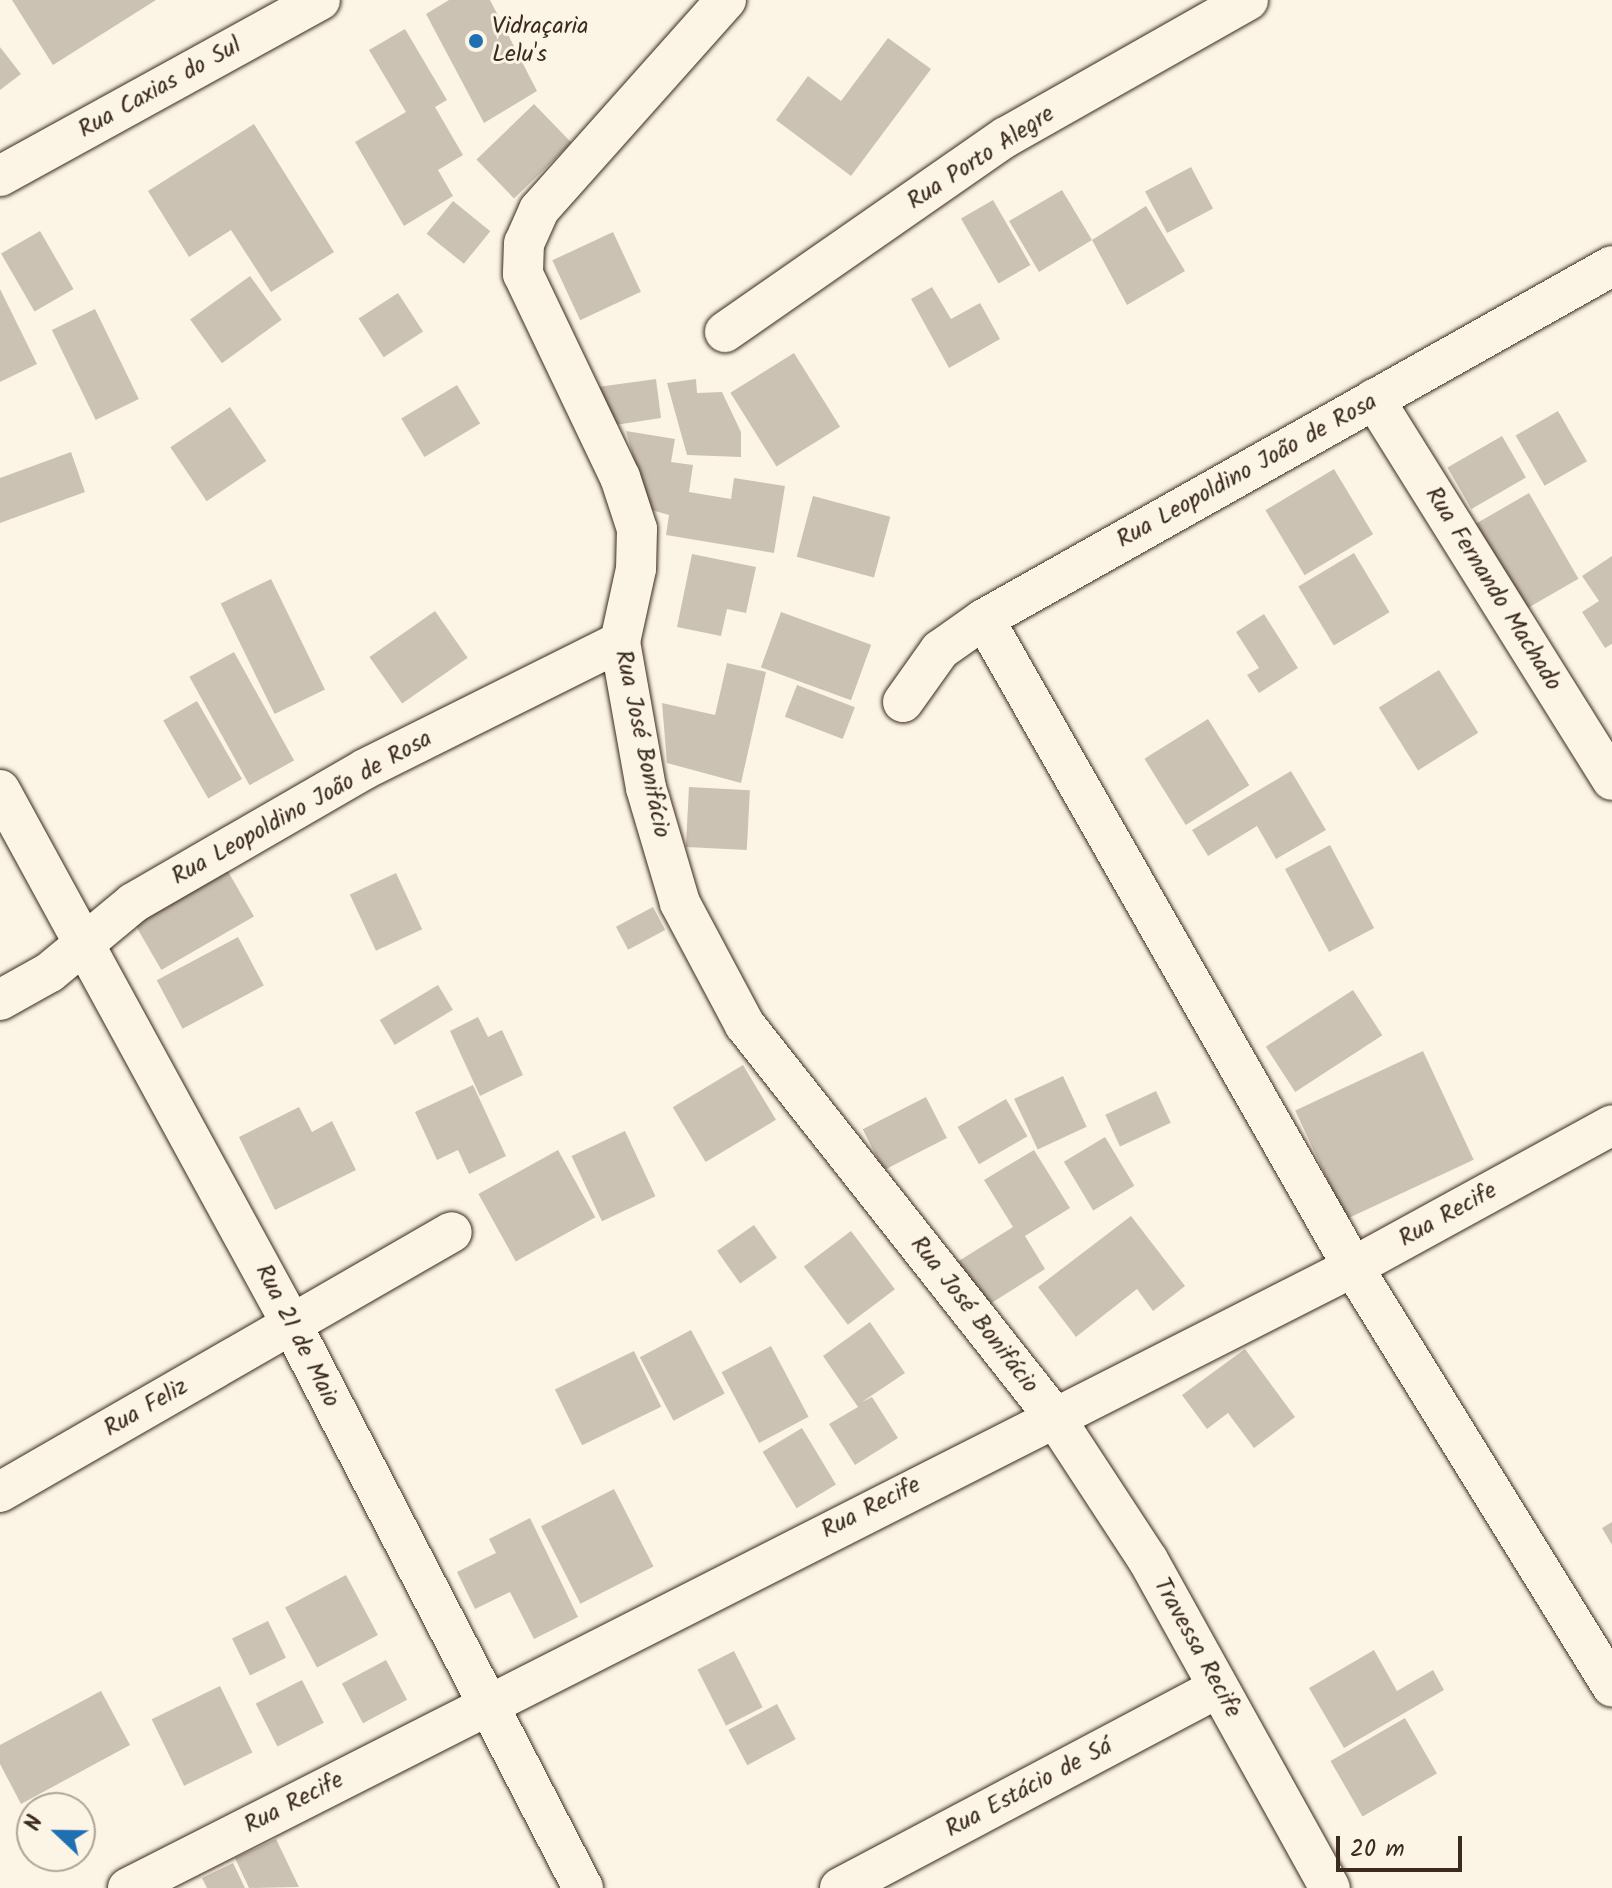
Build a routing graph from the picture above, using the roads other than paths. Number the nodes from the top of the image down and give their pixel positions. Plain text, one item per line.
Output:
1 (320, 0) edge
2 (726, 0) edge
3 (1248, 0) edge
4 (0, 176) edge
5 (1612, 266) edge
6 (725, 332) dead end
7 (1374, 399) junction
8 (984, 619) junction
9 (620, 642) junction
10 (903, 702) dead end
11 (1612, 780) edge
12 (0, 790) edge
13 (87, 941) junction
14 (0, 1000) edge
15 (1612, 1125) edge
16 (452, 1232) dead end
17 (1353, 1267) junction
18 (292, 1325) junction
19 (1053, 1415) junction
20 (0, 1492) edge
21 (1612, 1687) edge
22 (1218, 1688) junction
23 (485, 1706) junction
24 (128, 1888) edge
25 (583, 1888) edge
26 (840, 1888) edge
27 (1330, 1888) edge

1 - 4 street, Rua Caxias do Sul
2 - 9 street, Rua José Bonifácio
3 - 6 street, Rua Porto Alegre
5 - 7 street, Rua Leopoldino João de Rosa
7 - 8 street, Rua Leopoldino João de Rosa
7 - 11 street, Rua Fernando Machado
8 - 10 street, Rua Leopoldino João de Rosa
8 - 17 street
9 - 13 street, Rua Leopoldino João de Rosa
9 - 19 street, Rua José Bonifácio
12 - 13 street, Rua 21 de Maio
13 - 14 street, Rua Leopoldino João de Rosa
13 - 18 street, Rua 21 de Maio
15 - 17 street, Rua Recife
16 - 18 street, Rua Feliz
17 - 19 street, Rua Recife
17 - 21 street
18 - 20 street, Rua Feliz
18 - 23 street, Rua 21 de Maio
19 - 22 street, Travessa Recife
19 - 23 street, Rua Recife
22 - 26 street, Rua Estácio de Sá
22 - 27 street, Travessa Recife
23 - 24 street, Rua Recife
23 - 25 street, Rua 21 de Maio

